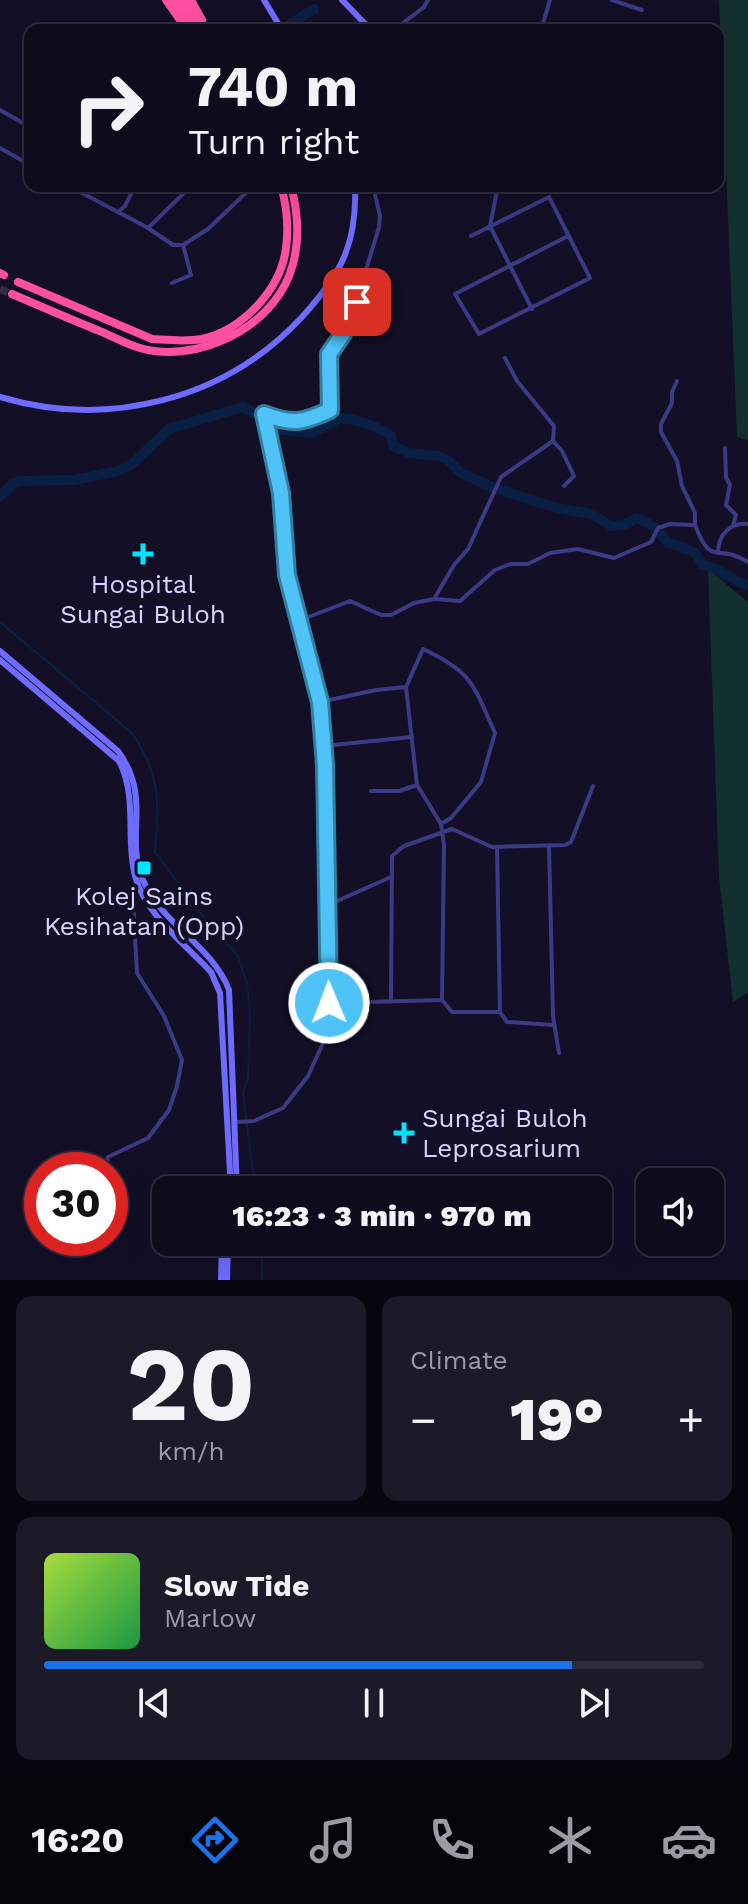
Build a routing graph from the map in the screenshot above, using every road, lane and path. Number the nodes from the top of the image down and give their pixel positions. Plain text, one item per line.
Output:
1 (166, 0) edge
2 (175, 0) edge
3 (183, 0) edge
4 (191, 0) edge
5 (264, 0) edge
6 (342, 0) edge
7 (428, 0) edge
8 (550, 0) edge
9 (612, 0) edge
10 (642, 10) dead end
11 (185, 24) edge
12 (187, 24) edge
13 (200, 24) edge
14 (201, 24) edge
15 (278, 24) edge
16 (365, 24) edge
17 (402, 24) edge
18 (543, 24) edge
19 (0, 110) edge
20 (24, 124) edge
21 (0, 148) edge
22 (24, 162) edge
23 (80, 192) edge
24 (132, 192) edge
25 (183, 192) edge
26 (247, 192) edge
27 (283, 192) edge
28 (293, 192) edge
29 (355, 192) edge
30 (375, 192) edge
31 (497, 192) edge
32 (118, 212) junction
33 (490, 226) junction
34 (148, 228) junction
35 (471, 236) dead end
36 (568, 236) junction
37 (183, 245) junction
38 (510, 266) junction
39 (18, 282) tunnel mouth
40 (172, 283) dead end
41 (12, 294) tunnel mouth
42 (532, 309) junction
43 (505, 358) dead end
44 (677, 381) dead end
45 (0, 397) edge
46 (553, 441) junction
47 (725, 448) dead end
48 (564, 486) dead end
49 (748, 524) edge
50 (695, 525) junction
51 (733, 526) junction
52 (718, 553) junction
53 (748, 562) edge
54 (434, 599) junction
55 (298, 621) junction
56 (0, 651) edge
57 (0, 660) edge
58 (406, 687) junction
59 (320, 702) junction
60 (412, 737) junction
61 (323, 746) junction
62 (417, 785) junction
63 (593, 786) dead end
64 (371, 791) dead end
65 (441, 824) junction
66 (443, 832) junction
67 (549, 846) junction
68 (497, 847) junction
69 (391, 877) junction
70 (140, 882) junction
71 (327, 906) junction
72 (442, 1000) junction
73 (391, 1001) junction
74 (329, 1003) junction
75 (500, 1012) junction
76 (554, 1025) junction
77 (559, 1053) dead end
78 (234, 1122) junction
79 (119, 1152) edge
80 (232, 1176) edge
81 (236, 1176) edge
82 (225, 1256) edge
83 (224, 1280) edge

1 - 11 highway
2 - 12 highway
3 - 13 highway
4 - 14 highway
5 - 15 main road
6 - 16 main road
7 - 17 street
8 - 18 street
9 - 10 street
19 - 20 street
21 - 22 street
23 - 32 street
24 - 32 street
25 - 34 street
26 - 37 street
27 - 39 highway
28 - 41 highway
29 - 45 main road
30 - 55 street
31 - 33 street
32 - 34 street
33 - 35 street
33 - 36 street
33 - 38 street
34 - 37 street
36 - 38 street
36 - 42 street
37 - 40 street
38 - 42 street
38 - 42 street
43 - 46 street
44 - 50 street
46 - 48 street
46 - 54 street
47 - 51 street
49 - 51 street
50 - 52 street
50 - 54 street
51 - 52 street
52 - 53 street
54 - 55 street
55 - 59 street
56 - 70 main road
57 - 70 main road
58 - 59 street
58 - 60 street
58 - 65 street
59 - 61 street
60 - 61 street
60 - 62 street
61 - 71 street
62 - 64 street
62 - 65 street
63 - 67 street
65 - 66 street
66 - 68 street
66 - 69 street
66 - 72 street
67 - 68 street
67 - 76 street
68 - 75 street
69 - 71 street
69 - 73 street
70 - 78 main road
70 - 79 street
71 - 74 street
72 - 73 street
72 - 75 street
73 - 74 street
74 - 78 street
75 - 76 street
76 - 77 street
78 - 80 main road
78 - 81 main road
82 - 83 main road

